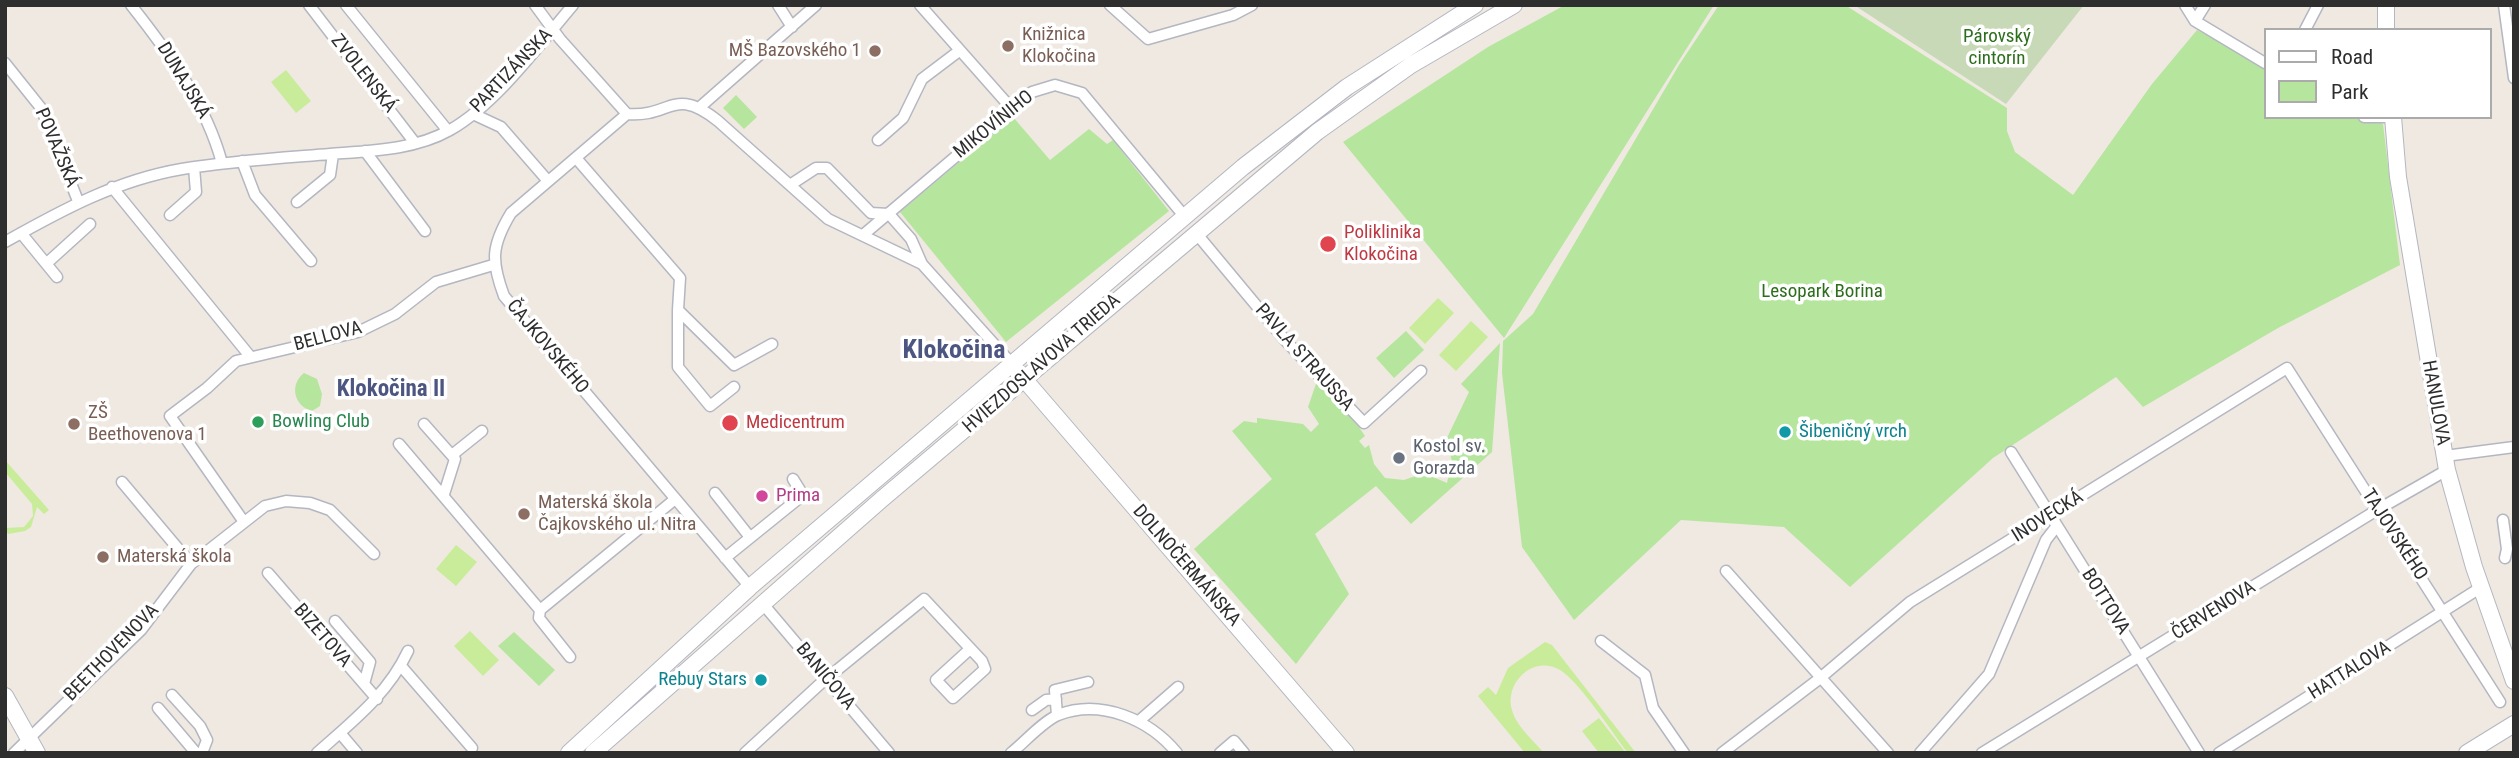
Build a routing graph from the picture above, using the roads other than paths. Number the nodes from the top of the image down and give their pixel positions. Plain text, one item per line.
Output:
1 (131, 5) edge
2 (309, 5) edge
3 (346, 5) edge
4 (536, 5) edge
5 (573, 5) edge
6 (778, 5) edge
7 (816, 5) edge
8 (920, 5) edge
9 (1110, 5) edge
10 (1252, 5) edge
11 (1475, 5) edge
12 (1514, 5) edge
13 (2185, 5) edge
14 (2205, 5) edge
15 (2318, 5) edge
16 (2386, 5) edge
17 (2504, 5) edge
18 (2195, 21) junction
19 (792, 26) junction
20 (2306, 28) edge
21 (2386, 28) edge
22 (554, 29) junction
23 (959, 51) junction
24 (2264, 62) edge
25 (5, 63) edge
26 (2514, 78) edge
27 (700, 107) junction
28 (1012, 109) junction
29 (473, 114) junction
30 (627, 114) junction
31 (2393, 119) edge
32 (448, 131) junction
33 (878, 140) dead end
34 (415, 144) junction
35 (365, 151) junction
36 (332, 154) junction
37 (576, 158) junction
38 (242, 161) junction
39 (222, 163) junction
40 (194, 167) junction
41 (548, 181) junction
42 (790, 185) junction
43 (112, 187) junction
44 (78, 201) junction
45 (297, 202) dead end
46 (889, 214) junction
47 (170, 215) dead end
48 (1185, 217) junction
49 (90, 224) dead end
50 (425, 231) dead end
51 (21, 233) junction
52 (1196, 233) junction
53 (863, 235) junction
54 (5, 242) edge
55 (311, 261) dead end
56 (47, 263) junction
57 (922, 264) junction
58 (493, 265) junction
59 (57, 277) dead end
60 (678, 310) junction
61 (772, 344) dead end
62 (249, 355) junction
63 (1012, 364) junction
64 (2287, 368) joint
65 (1421, 371) dead end
66 (1025, 380) junction
67 (734, 387) dead end
68 (424, 424) dead end
69 (482, 431) dead end
70 (399, 444) dead end
71 (2514, 447) edge
72 (2011, 452) dead end
73 (452, 455) junction
74 (2446, 463) junction
75 (793, 479) dead end
76 (122, 482) dead end
77 (870, 485) junction
78 (715, 493) dead end
79 (444, 494) junction
80 (882, 499) junction
81 (674, 500) junction
82 (2377, 510) junction
83 (2503, 520) dead end
84 (244, 522) junction
85 (2053, 522) junction
86 (749, 536) junction
87 (374, 554) dead end
88 (725, 558) junction
89 (2505, 558) dead end
90 (191, 564) junction
91 (1726, 571) dead end
92 (268, 573) dead end
93 (750, 587) junction
94 (2480, 588) junction
95 (763, 604) junction
96 (540, 610) junction
97 (2443, 612) junction
98 (335, 621) dead end
99 (1601, 641) dead end
100 (970, 649) junction
101 (408, 651) dead end
102 (570, 657) dead end
103 (2140, 658) junction
104 (401, 666) junction
105 (826, 679) junction
106 (1819, 679) junction
107 (2514, 681) edge
108 (1088, 682) dead end
109 (364, 684) junction
110 (1178, 687) dead end
111 (172, 695) dead end
112 (5, 696) edge
113 (377, 699) junction
114 (1055, 699) junction
115 (2500, 702) dead end
116 (158, 708) dead end
117 (1031, 710) dead end
118 (1057, 715) junction
119 (1139, 721) junction
120 (2514, 724) edge
121 (340, 733) junction
122 (28, 737) junction
123 (472, 748) dead end
124 (886, 752) edge
125 (14, 753) edge
126 (37, 753) edge
127 (196, 753) edge
128 (202, 753) edge
129 (317, 753) edge
130 (357, 753) edge
131 (569, 753) edge
132 (593, 753) edge
133 (745, 753) edge
134 (1011, 753) edge
135 (1177, 753) edge
136 (1220, 753) edge
137 (1244, 753) edge
138 (1346, 753) edge
139 (1684, 753) edge
140 (1722, 753) edge
141 (1888, 753) edge
142 (1920, 753) edge
143 (1982, 753) edge
144 (2199, 753) edge
145 (2219, 753) edge
146 (2467, 753) edge

1 - 39 street, DUNAJSKÁ
2 - 34 street, ZVOLENSKÁ
3 - 32 street, ZVOLENSKÁ
4 - 22 street
5 - 22 street, PARTIZÁNSKA
6 - 19 street
7 - 19 street
8 - 23 street
9 - 10 street
11 - 48 street, HVIEZDOSLAVOVA TRIEDA
12 - 52 street, HVIEZDOSLAVOVA TRIEDA
13 - 18 street
14 - 18 street
15 - 20 street
16 - 21 street
17 - 26 street
18 - 24 street
19 - 27 street
22 - 29 street, PARTIZÁNSKA
22 - 30 street
23 - 28 street
23 - 33 street
25 - 44 street, POVAŽSKÁ
27 - 30 street
27 - 42 street
28 - 46 street, MIKOVÍNIHO
28 - 48 street, MIKOVÍNIHO
29 - 32 street, PARTIZÁNSKA
29 - 41 street
30 - 37 street
31 - 74 street, HANULOVA
32 - 34 street, PARTIZÁNSKA
34 - 35 street, PARTIZÁNSKA
35 - 36 street, PARTIZÁNSKA
35 - 50 street
36 - 38 street, PARTIZÁNSKA
36 - 45 street
37 - 41 street
37 - 60 street
38 - 39 street, PARTIZÁNSKA
38 - 55 street
39 - 40 street, PARTIZÁNSKA
40 - 43 street, PARTIZÁNSKA
40 - 47 street
41 - 58 street
42 - 46 street
42 - 53 street
43 - 44 street, PARTIZÁNSKA
43 - 62 street
44 - 51 street, PARTIZÁNSKA
46 - 53 street, MIKOVÍNIHO
46 - 57 street
48 - 52 street
48 - 63 street, HVIEZDOSLAVOVA TRIEDA
49 - 56 street
51 - 54 street, PARTIZÁNSKA
51 - 56 street
52 - 65 street, PAVLA STRAUSSA
52 - 66 street, HVIEZDOSLAVOVA TRIEDA
53 - 57 street
56 - 59 street
57 - 63 street
58 - 62 street, BELLOVA
58 - 81 street, ČAJKOVSKÉHO
60 - 61 street
60 - 67 street
62 - 84 street, BELLOVA
63 - 66 street, DOLNOČERMÁNSKA
63 - 77 street, HVIEZDOSLAVOVA TRIEDA
64 - 82 street, TAJOVSKÉHO
64 - 85 street, INOVECKÁ
66 - 80 street, HVIEZDOSLAVOVA TRIEDA
66 - 138 street, DOLNOČERMÁNSKA
68 - 73 street
69 - 73 street
70 - 79 street
71 - 74 street
72 - 85 street, BOTTOVA
73 - 79 street
74 - 82 street, ČERVENOVA
74 - 94 street, HANULOVA
75 - 86 street
76 - 90 street
77 - 80 street
77 - 93 street, HVIEZDOSLAVOVA TRIEDA
78 - 86 street
79 - 96 street
80 - 95 street, HVIEZDOSLAVOVA TRIEDA
81 - 88 street, ČAJKOVSKÉHO
81 - 96 street
82 - 97 street, TAJOVSKÉHO
82 - 103 street, ČERVENOVA
83 - 89 street
84 - 87 street, BEETHOVENOVA
84 - 90 street, BEETHOVENOVA
85 - 103 street, BOTTOVA
85 - 106 street, INOVECKÁ
85 - 142 street
86 - 88 street
88 - 93 street, ČAJKOVSKÉHO
90 - 122 street, BEETHOVENOVA
91 - 106 street
92 - 109 street, BIZETOVA
93 - 95 street
93 - 131 street, HVIEZDOSLAVOVA TRIEDA
94 - 97 street, HATTALOVA
94 - 107 street, HANULOVA
95 - 105 street, BANIČOVA
95 - 132 street, HVIEZDOSLAVOVA TRIEDA
96 - 102 street
97 - 115 street, TAJOVSKÉHO
97 - 145 street, HATTALOVA
98 - 109 street
99 - 139 street
100 - 100 street
100 - 105 street
101 - 104 street
103 - 143 street, ČERVENOVA
103 - 144 street, BOTTOVA
104 - 113 street
104 - 123 street
105 - 124 street, BANIČOVA
105 - 133 street
106 - 140 street, INOVECKÁ
106 - 141 street
108 - 114 street
109 - 113 street, BIZETOVA
110 - 119 street
111 - 128 street
112 - 122 street
113 - 121 street
114 - 117 street
114 - 118 street
116 - 127 street
118 - 119 street
118 - 134 street
119 - 135 street
120 - 146 street
121 - 129 street
121 - 130 street
122 - 125 street, BEETHOVENOVA
122 - 126 street
136 - 137 street

